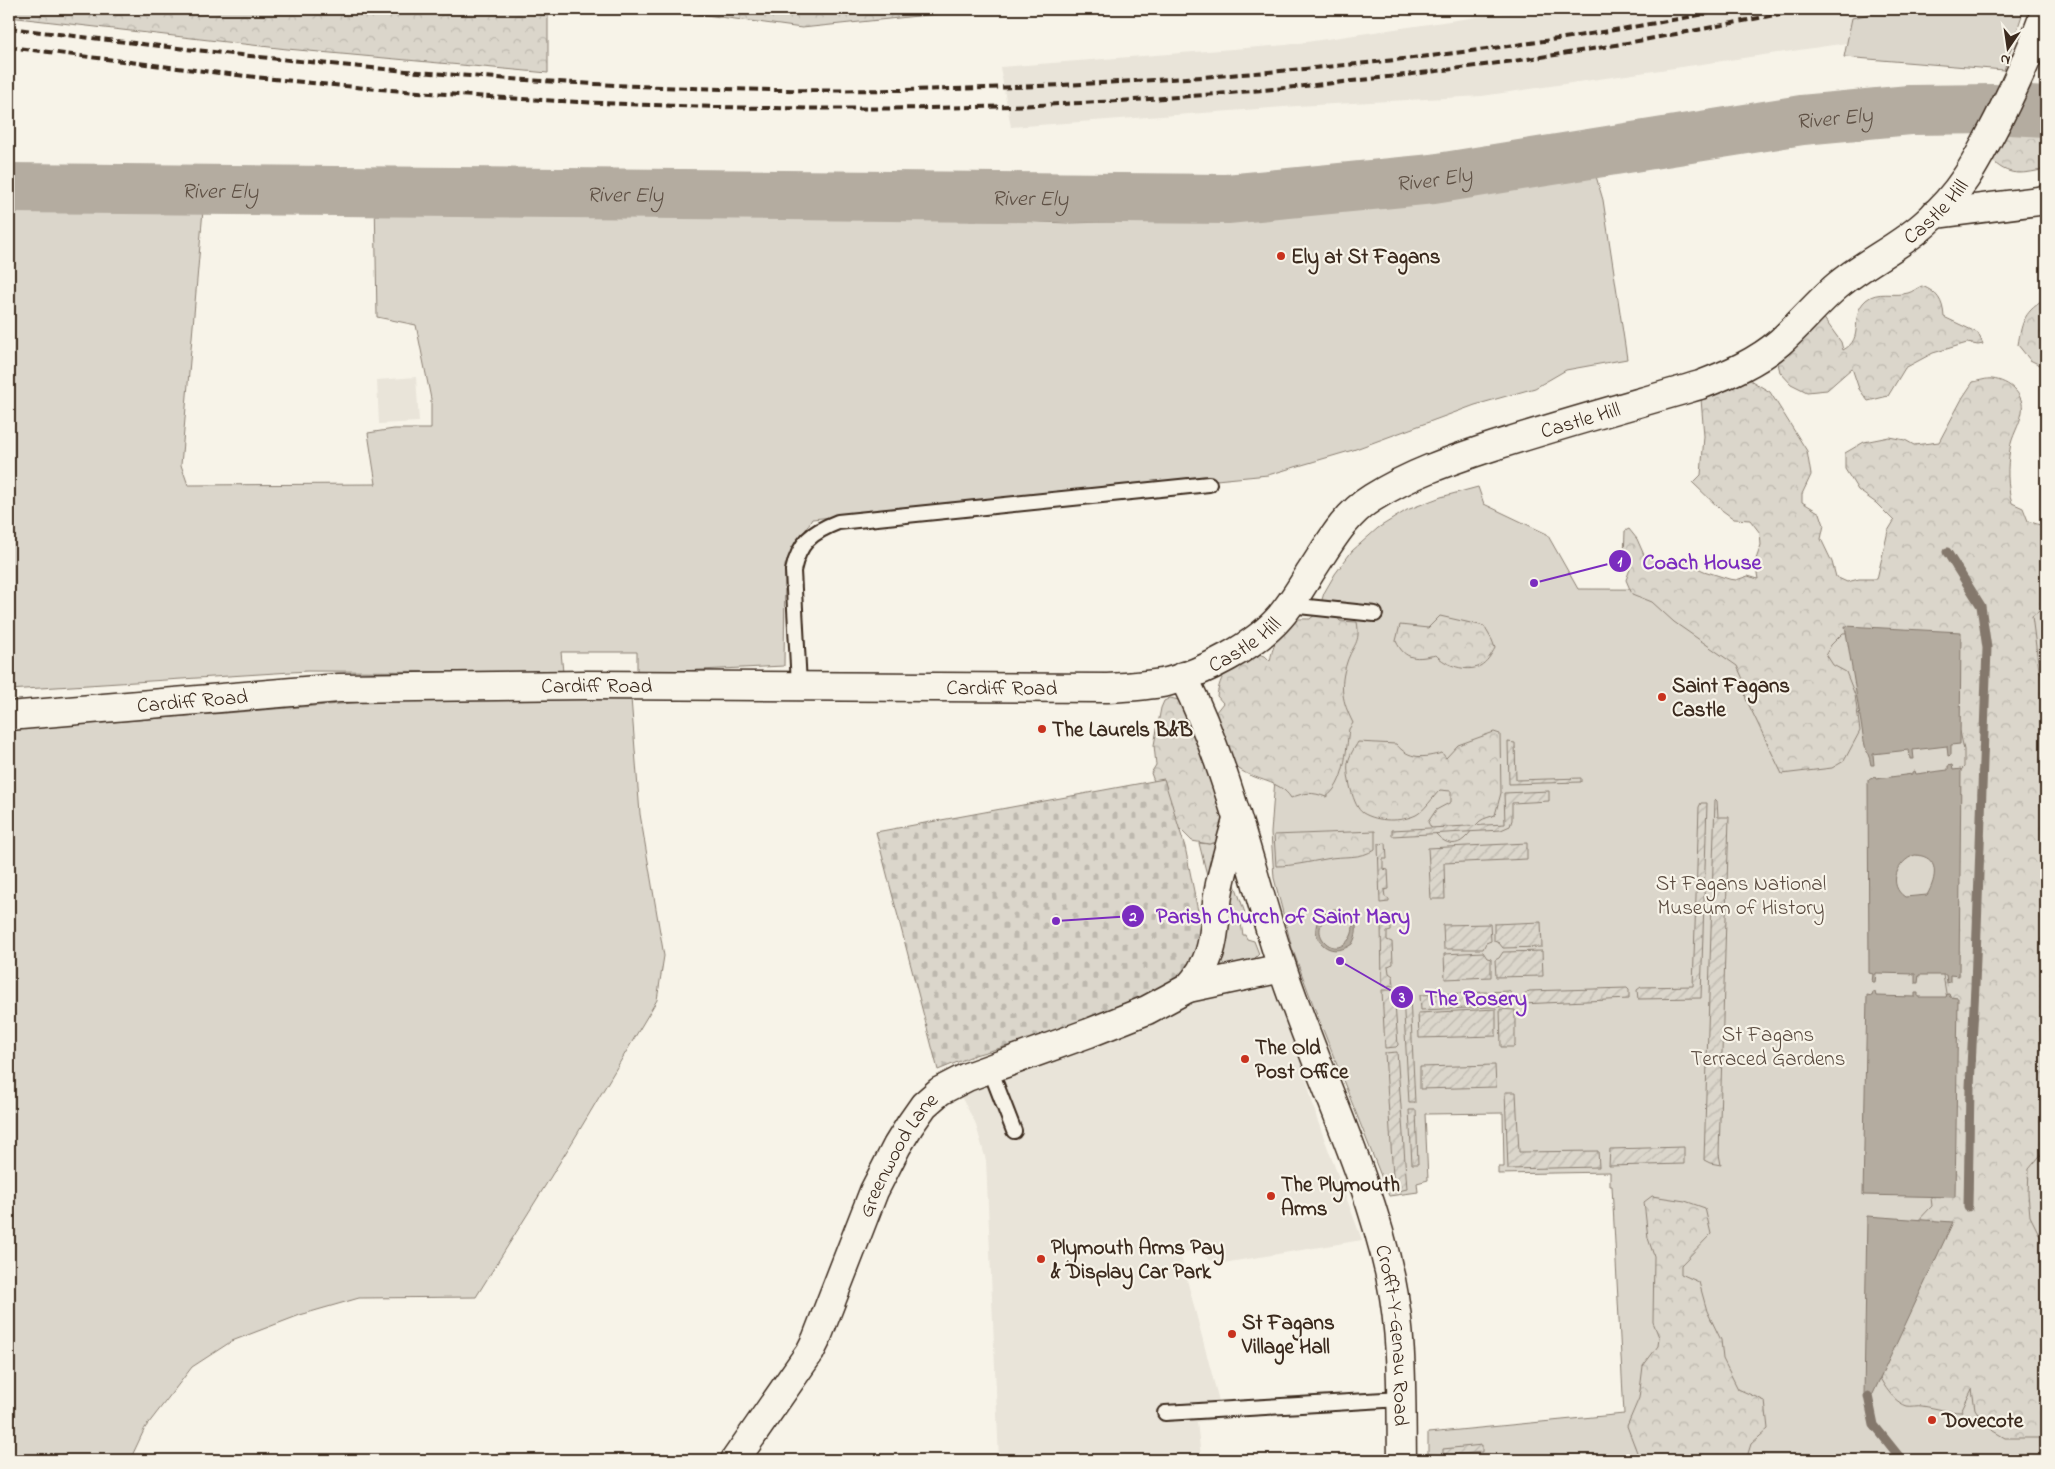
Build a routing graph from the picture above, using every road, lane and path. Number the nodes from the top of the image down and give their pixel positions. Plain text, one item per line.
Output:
1 (2046, 9) edge
2 (2046, 200) edge
3 (1936, 214) junction
4 (1209, 484) dead end
5 (1289, 605) junction
6 (1375, 614) dead end
7 (1183, 676) junction
8 (799, 685) junction
9 (9, 716) edge
10 (1237, 820) junction
11 (1282, 968) junction
12 (1188, 988) junction
13 (990, 1069) junction
14 (1014, 1131) dead end
15 (1401, 1399) junction
16 (1165, 1413) dead end
17 (735, 1460) edge
18 (1402, 1460) edge

1 - 3 street, Castle Hill
2 - 3 street
3 - 5 street, Castle Hill
4 - 8 lane
5 - 6 lane
5 - 7 street, Castle Hill
7 - 8 street, Cardiff Road
7 - 10 street, Crofft-Y-Genau Road
8 - 9 street, Cardiff Road
10 - 11 street, Crofft-Y-Genau Road
10 - 12 street, Greenwood Lane
11 - 12 street, Greenwood Lane
11 - 15 street, Crofft-Y-Genau Road
12 - 13 street, Greenwood Lane
13 - 14 lane
13 - 17 street, Greenwood Lane
15 - 16 lane
15 - 18 street, Crofft-Y-Genau Road

